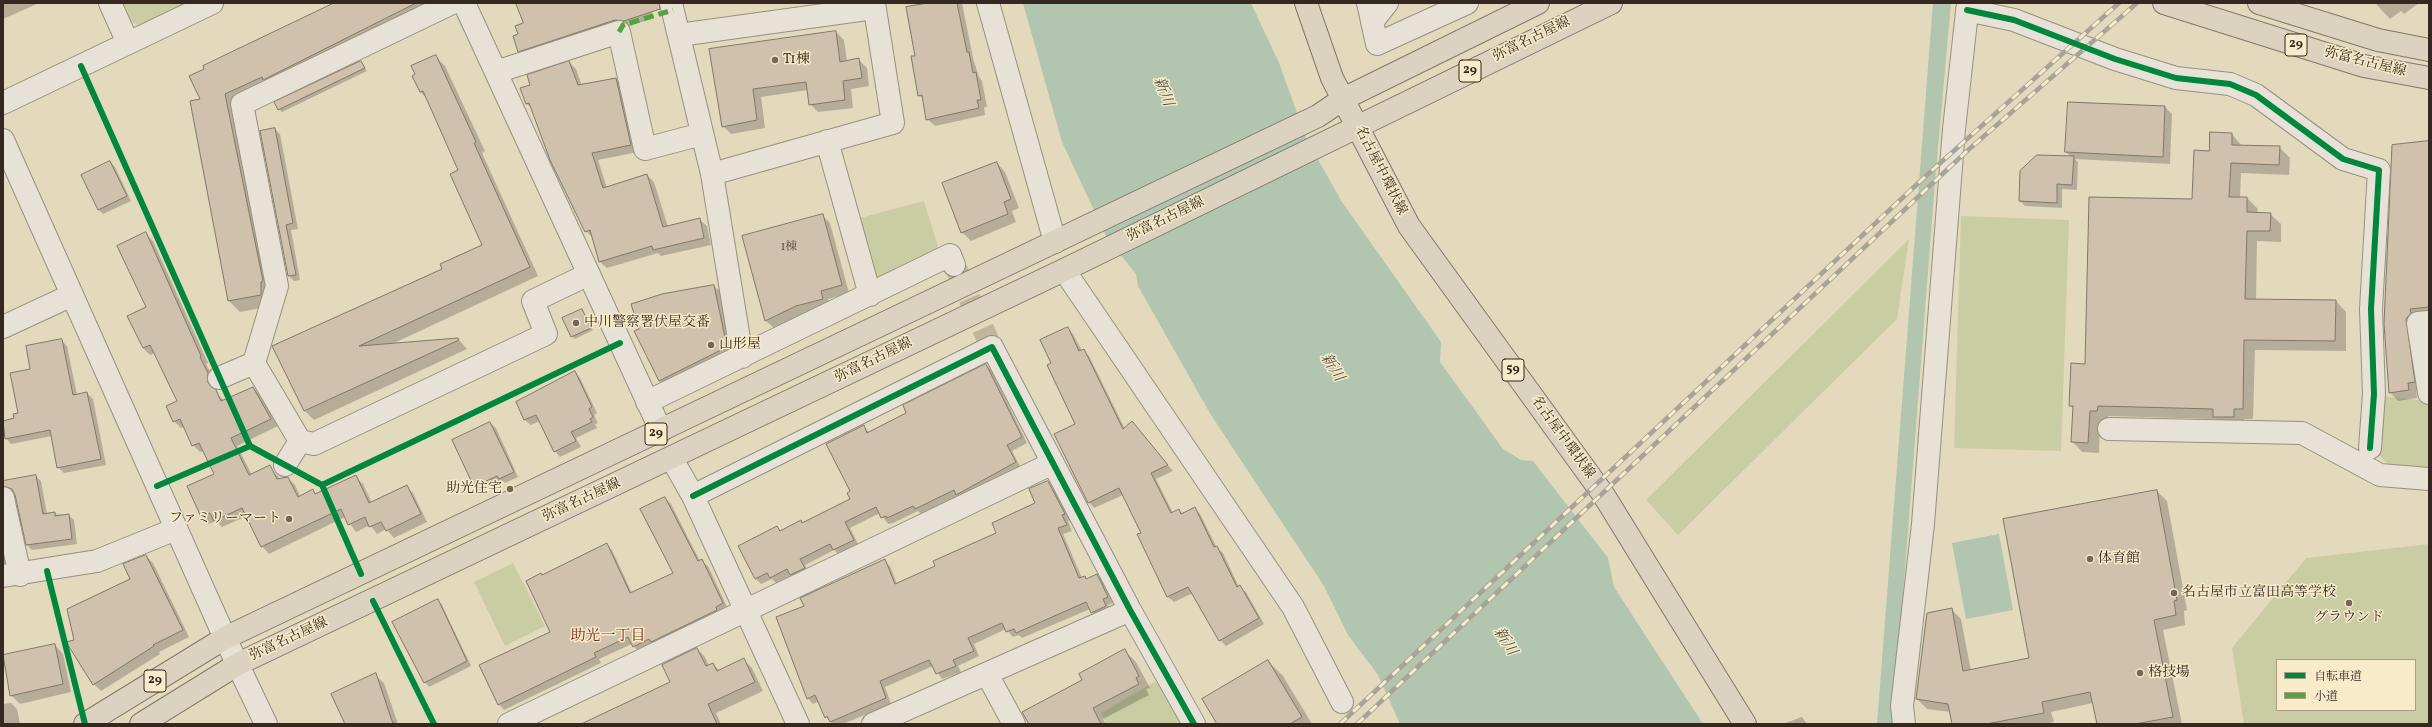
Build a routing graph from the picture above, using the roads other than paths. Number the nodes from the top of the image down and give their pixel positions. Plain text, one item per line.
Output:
1 (110, 3) edge
2 (212, 3) edge
3 (452, 3) edge
4 (464, 3) edge
5 (671, 3) edge
6 (988, 3) edge
7 (1306, 3) edge
8 (1387, 3) edge
9 (1467, 3) edge
10 (1538, 3) edge
11 (1611, 3) edge
12 (2164, 3) edge
13 (2259, 3) edge
14 (874, 6) edge
15 (1968, 6) edge
16 (1370, 13) edge
17 (679, 35) junction
18 (128, 44) junction
19 (2429, 50) edge
20 (496, 72) junction
21 (2429, 78) edge
22 (1343, 99) junction
23 (3, 103) edge
24 (1357, 126) junction
25 (702, 134) junction
26 (3, 140) edge
27 (828, 141) junction
28 (712, 174) junction
29 (1055, 242) junction
30 (954, 265) tunnel mouth
31 (1064, 270) junction
32 (588, 274) junction
33 (72, 295) junction
34 (870, 295) junction
35 (2429, 322) edge
36 (3, 327) edge
37 (742, 357) junction
38 (254, 362) junction
39 (219, 378) dead end
40 (2429, 393) edge
41 (648, 402) junction
42 (2109, 429) dead end
43 (661, 431) junction
44 (300, 441) junction
45 (2370, 448) dead end
46 (672, 459) junction
47 (1053, 463) junction
48 (285, 465) dead end
49 (2429, 479) edge
50 (693, 496) junction
51 (3, 498) edge
52 (176, 529) junction
53 (11, 576) edge
54 (744, 610) junction
55 (1130, 610) junction
56 (225, 638) junction
57 (238, 664) junction
58 (987, 674) junction
59 (1342, 702) dead end
60 (85, 724) edge
61 (141, 724) edge
62 (266, 724) edge
63 (509, 724) edge
64 (798, 724) edge
65 (873, 724) edge
66 (1014, 724) edge
67 (1194, 724) edge
68 (1745, 724) edge
69 (1904, 724) edge

1 - 18 street
2 - 18 street
3 - 38 street
4 - 20 street
5 - 17 street
6 - 29 street
7 - 22 main road, 名古屋中環状線 / 59
8 - 16 street
9 - 16 street
10 - 22 main road, 弥富名古屋線 / 29
11 - 24 main road, 弥富名古屋線 / 29
12 - 21 main road, 弥富名古屋線 / 29
13 - 19 main road, 弥富名古屋線 / 29
14 - 17 street
14 - 27 street
15 - 45 street
15 - 69 street
17 - 25 street
18 - 23 street
20 - 25 street
20 - 32 street
22 - 24 main road, 名古屋中環状線 / 59
22 - 29 main road, 弥富名古屋線 / 29
24 - 31 main road, 弥富名古屋線 / 29
24 - 68 main road, 名古屋中環状線 / 59
25 - 28 street
26 - 33 street
27 - 28 street
27 - 34 street
28 - 37 street
29 - 43 main road, 弥富名古屋線 / 29
30 - 34 street
31 - 46 main road, 弥富名古屋線 / 29
31 - 59 street
32 - 41 street
32 - 44 street
33 - 36 street
33 - 52 street
34 - 37 street
35 - 40 street
37 - 41 street
38 - 39 street
38 - 44 street
41 - 43 street
42 - 49 street
43 - 56 main road, 弥富名古屋線 / 29
44 - 48 street
46 - 50 street
46 - 57 main road, 弥富名古屋線 / 29
47 - 50 street
47 - 54 street
47 - 55 street
50 - 54 street
51 - 53 street
52 - 53 street
52 - 56 street
54 - 63 street
54 - 64 street
55 - 58 street
55 - 67 street
56 - 57 street
56 - 60 main road, 弥富名古屋線 / 29
57 - 61 main road, 弥富名古屋線 / 29
57 - 62 street
58 - 65 street
58 - 66 street

